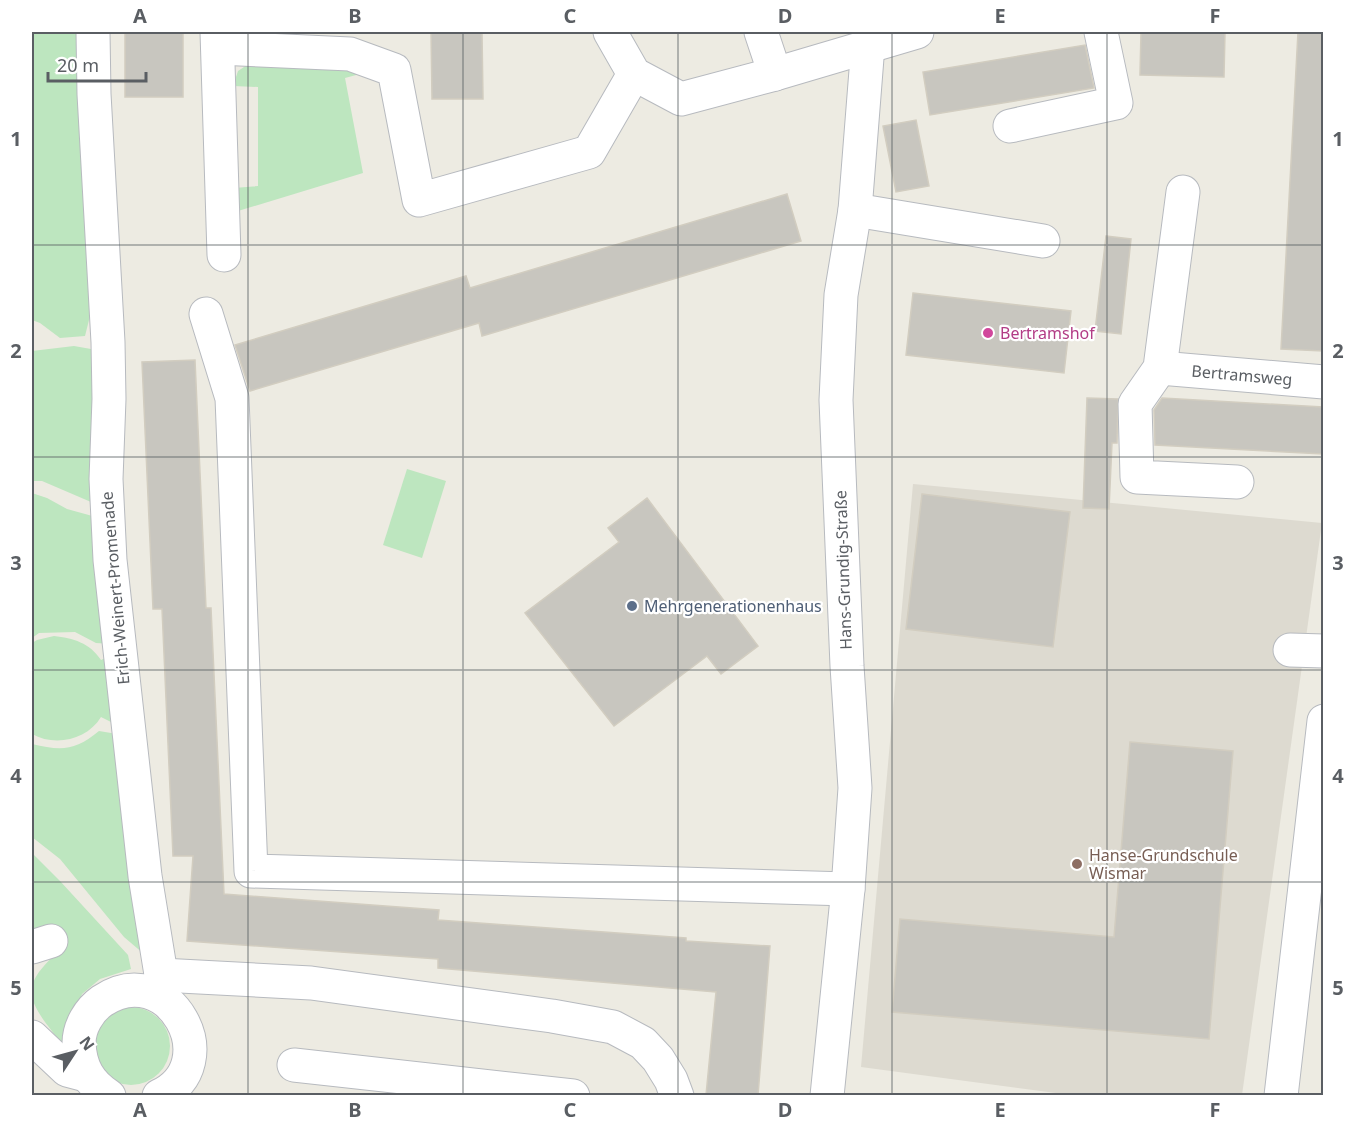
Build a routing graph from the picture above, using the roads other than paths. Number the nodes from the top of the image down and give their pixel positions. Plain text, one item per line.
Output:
1 (93, 32) edge
2 (610, 32) edge
3 (761, 32) edge
4 (917, 32) edge
5 (1101, 32) edge
6 (218, 40) edge
7 (868, 45) junction
8 (634, 74) junction
9 (775, 74) junction
10 (1010, 126) dead end
11 (1183, 192) dead end
12 (855, 210) junction
13 (1043, 241) dead end
14 (224, 255) dead end
15 (206, 314) dead end
16 (1160, 368) junction
17 (1323, 382) edge
18 (1238, 482) dead end
19 (1290, 650) dead end
20 (1323, 651) edge
21 (1323, 721) edge
22 (848, 889) junction
23 (163, 987) junction
24 (32, 1037) edge
25 (294, 1065) dead end
26 (98, 1085) edge
27 (164, 1094) edge
28 (573, 1095) edge
29 (677, 1095) edge
30 (827, 1095) edge
31 (1281, 1095) edge

1 - 23 street, Erich-Weinert-Promenade
2 - 8 street
3 - 9 street
4 - 7 street
5 - 10 street
6 - 8 street
6 - 14 street
7 - 9 street
7 - 12 street, Hans-Grundig-Straße
8 - 9 street
11 - 16 street
12 - 13 street
12 - 22 street, Hans-Grundig-Straße
15 - 22 street
16 - 17 street, Bertramsweg
16 - 18 street
19 - 20 street
21 - 31 street
22 - 30 street, Hans-Grundig-Straße
23 - 26 street
23 - 27 street, Erich-Weinert-Promenade
23 - 29 street
24 - 26 street
25 - 28 street

